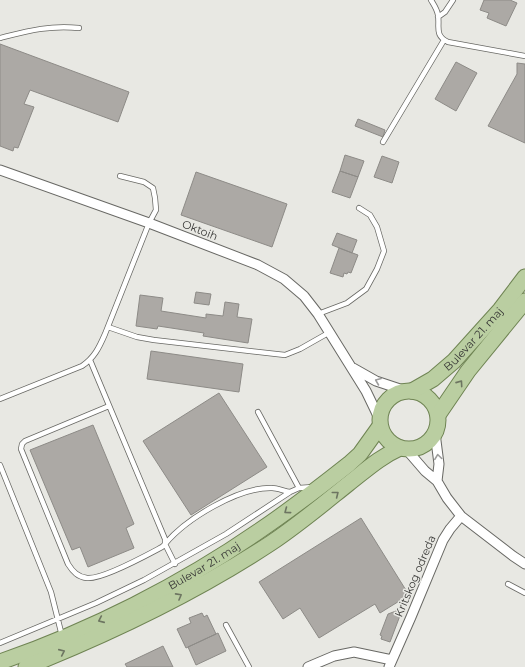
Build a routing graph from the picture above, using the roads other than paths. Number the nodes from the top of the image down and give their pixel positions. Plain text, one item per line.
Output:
1 (432, 0) edge
2 (453, 0) edge
3 (438, 17) junction
4 (79, 28) dead end
5 (0, 38) edge
6 (444, 40) junction
7 (525, 56) edge
8 (384, 142) dead end
9 (0, 170) edge
10 (120, 176) dead end
11 (359, 208) dead end
12 (149, 223) junction
13 (525, 277) edge
14 (525, 301) edge
15 (318, 314) junction
16 (108, 327) junction
17 (330, 332) junction
18 (90, 360) junction
19 (351, 368) junction
20 (409, 391) junction
21 (0, 399) edge
22 (109, 406) junction
23 (258, 412) dead end
24 (438, 415) junction
25 (380, 422) junction
26 (435, 433) junction
27 (403, 448) junction
28 (0, 466) edge
29 (437, 481) junction
30 (299, 488) junction
31 (318, 488) junction
32 (290, 492) junction
33 (462, 516) junction
34 (165, 544) junction
35 (174, 564) junction
36 (525, 564) edge
37 (508, 584) dead end
38 (525, 593) edge
39 (58, 619) junction
40 (226, 625) dead end
41 (62, 638) junction
42 (0, 643) edge
43 (0, 662) edge
44 (391, 664) edge
45 (26, 667) edge
46 (249, 667) edge
47 (308, 667) edge

1 - 3 lane
2 - 3 lane
3 - 6 lane
4 - 5 lane
6 - 7 lane
6 - 8 lane
9 - 12 street, Oktoih
10 - 12 lane
11 - 15 lane
12 - 15 street, Oktoih
12 - 16 lane
13 - 20 main road, Bulevar 21. maj
24 -> 14 main road, Bulevar 21. maj
15 - 17 street, Oktoih
16 - 17 lane
16 - 18 lane
17 - 19 street, Oktoih
18 - 21 lane
18 - 22 lane
20 -> 19 street
19 - 25 street, Oktoih
20 - 24 main road
20 - 25 main road
22 - 34 lane
22 - 34 lane
23 - 30 lane
24 - 26 main road
25 - 27 main road
25 - 31 main road, Bulevar 21. maj
26 - 27 main road
29 -> 26 street
27 - 29 street
45 -> 27 main road, Bulevar 21. maj
28 - 39 lane
29 - 33 street
30 - 31 lane
30 - 32 lane
31 -> 41 main road, Bulevar 21. maj
32 - 34 lane
32 - 35 lane
33 - 36 street
33 - 44 street, Kritskog odreda
34 - 35 lane
35 - 39 lane
37 - 38 lane
39 - 41 lane
39 - 42 lane
40 - 46 lane
41 - 43 main road, Bulevar 21. maj
44 - 47 street

